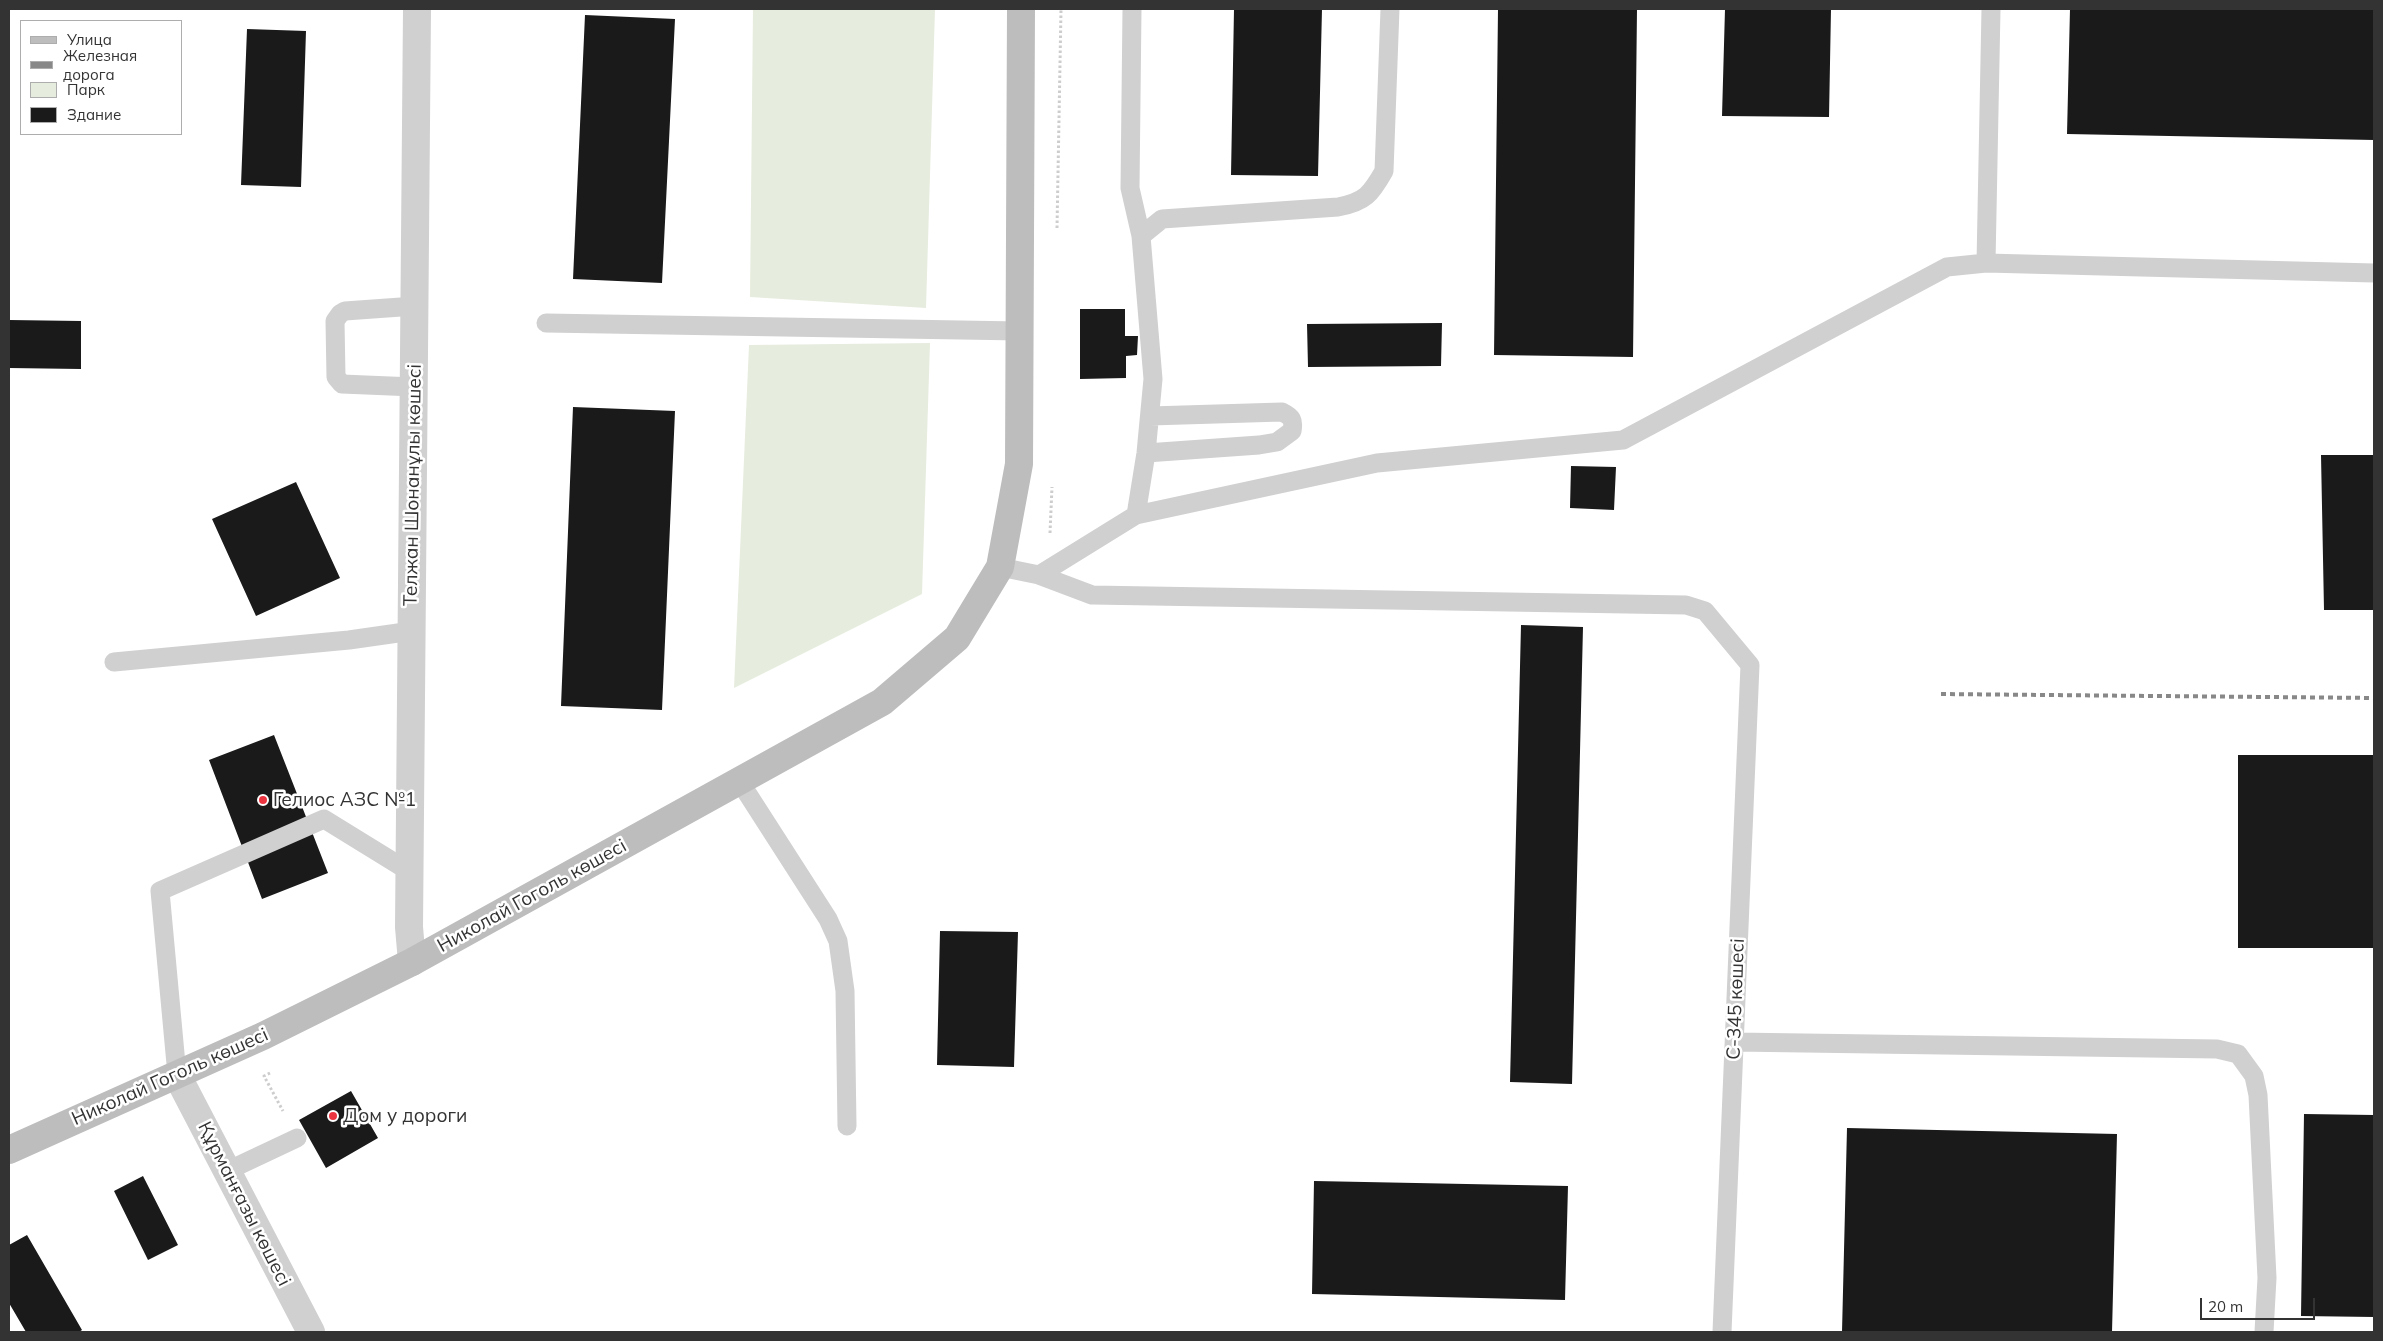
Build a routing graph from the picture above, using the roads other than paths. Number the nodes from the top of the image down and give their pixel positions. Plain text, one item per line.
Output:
1 (417, 9) edge
2 (1021, 9) edge
3 (1132, 9) edge
4 (1390, 9) edge
5 (1992, 9) edge
6 (1141, 236) junction
7 (1986, 263) junction
8 (2374, 273) edge
9 (415, 306) junction
10 (546, 323) dead end
11 (1020, 331) junction
12 (414, 387) junction
13 (1150, 416) junction
14 (1146, 453) junction
15 (1136, 515) junction
16 (1000, 568) junction
17 (1039, 575) junction
18 (412, 631) junction
19 (114, 662) dead end
20 (740, 782) junction
21 (410, 872) junction
22 (412, 962) junction
23 (1735, 1042) junction
24 (177, 1075) junction
25 (847, 1126) dead end
26 (297, 1138) dead end
27 (9, 1150) edge
28 (227, 1171) junction
29 (311, 1332) edge
30 (1722, 1332) edge
31 (2264, 1332) edge

1 - 9 street, Телжан Шонанұлы көшесі
2 - 11 main road
3 - 6 lane
4 - 6 lane
5 - 7 lane
6 - 13 lane
7 - 8 lane
7 - 15 lane
9 - 12 street, Телжан Шонанұлы көшесі
9 - 12 lane
10 - 11 lane
11 - 16 main road
12 - 18 street, Телжан Шонанұлы көшесі
13 - 14 lane
13 - 14 lane
14 - 15 lane
15 - 17 lane
16 - 17 lane
16 - 20 main road, Николай Гоголь көшесі
17 - 23 lane, С-345 көшесі
18 - 19 lane
18 - 21 street, Телжан Шонанұлы көшесі
20 - 22 main road, Николай Гоголь көшесі
20 - 25 lane
21 - 22 street, Телжан Шонанұлы көшесі
21 - 24 lane
22 - 24 main road, Николай Гоголь көшесі
23 - 30 lane, С-345 көшесі
23 - 31 lane
24 - 27 main road, Николай Гоголь көшесі
24 - 28 street, Құрманғазы көшесі
26 - 28 lane
28 - 29 street, Құрманғазы көшесі

